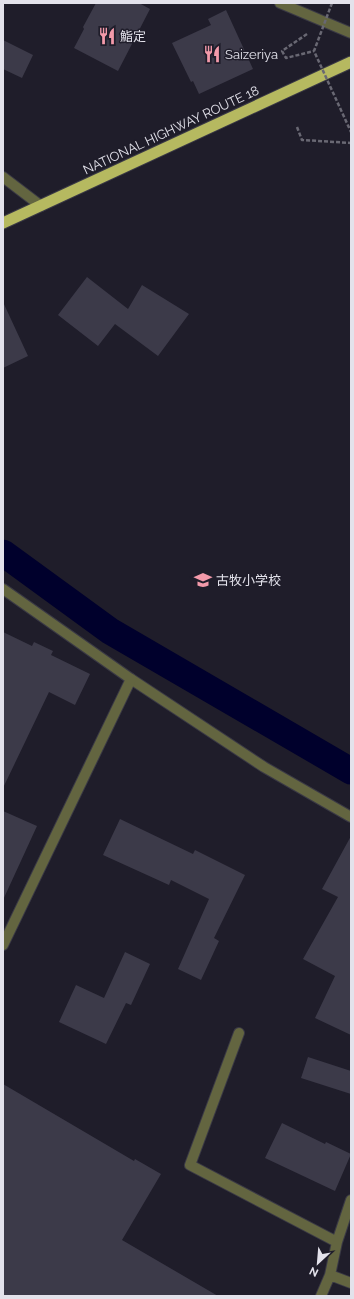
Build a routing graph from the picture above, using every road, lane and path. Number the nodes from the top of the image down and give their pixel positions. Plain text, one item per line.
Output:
1 (280, 3) edge
2 (332, 3) edge
3 (309, 33) dead end
4 (351, 33) edge
5 (314, 51) junction
6 (351, 62) edge
7 (296, 127) dead end
8 (351, 132) edge
9 (351, 143) edge
10 (3, 177) edge
11 (40, 206) junction
12 (3, 223) edge
13 (3, 589) edge
14 (131, 679) junction
15 (351, 817) edge
16 (3, 945) edge
17 (239, 1033) dead end
18 (351, 1200) edge
19 (337, 1242) junction
20 (330, 1275) junction
21 (351, 1284) edge
22 (321, 1296) edge

1 - 4 street
2 - 5 path, bridge
3 - 5 path
5 - 8 path, bridge
6 - 11 highway, NATIONAL HIGHWAY ROUTE 18
7 - 9 path
10 - 11 street
11 - 12 highway, NATIONAL HIGHWAY ROUTE 18
13 - 14 street
14 - 15 street
14 - 16 street
17 - 19 street
18 - 19 street
19 - 20 street
20 - 21 street
20 - 22 street

